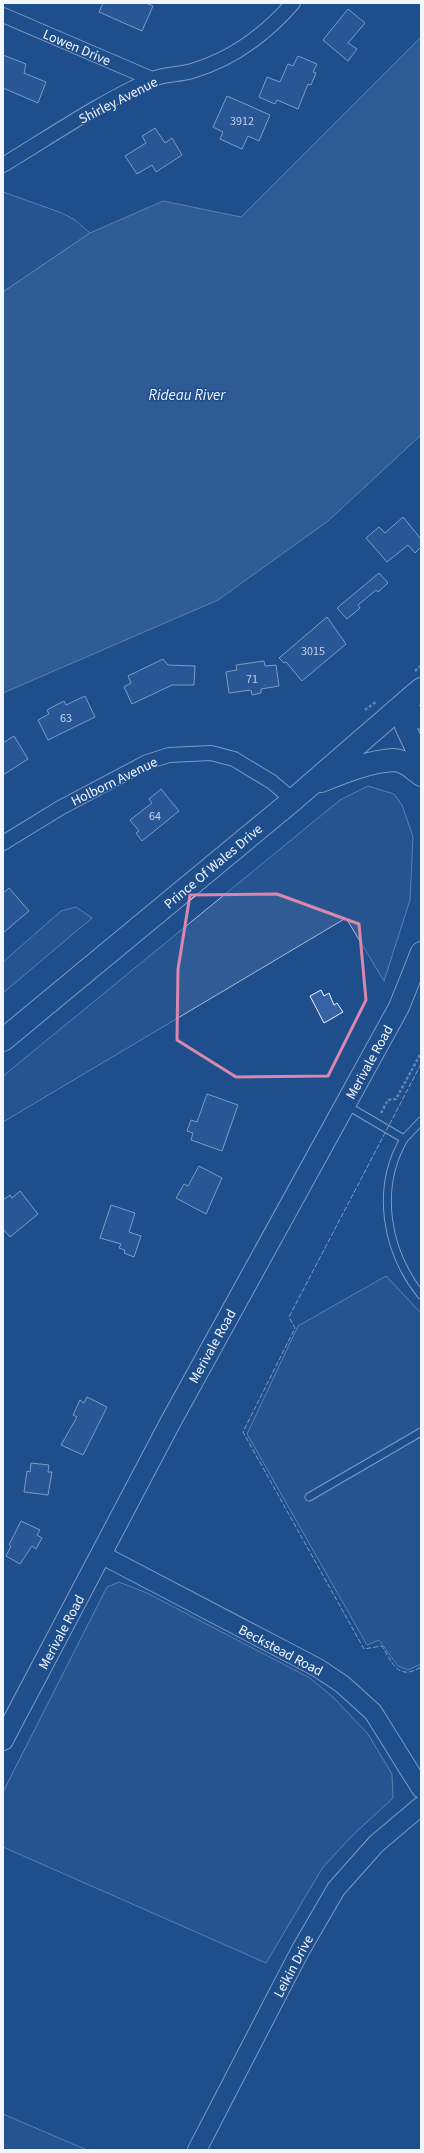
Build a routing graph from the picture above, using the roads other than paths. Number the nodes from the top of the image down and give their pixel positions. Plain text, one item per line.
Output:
1 (293, 3) edge
2 (3, 15) edge
3 (152, 79) junction
4 (3, 165) edge
5 (421, 689) edge
6 (400, 708) junction
7 (421, 719) edge
8 (421, 760) edge
9 (421, 776) edge
10 (298, 795) junction
11 (3, 843) edge
12 (421, 952) edge
13 (3, 1040) edge
14 (346, 1105) junction
15 (421, 1121) edge
16 (404, 1138) junction
17 (421, 1295) edge
18 (421, 1432) edge
19 (309, 1497) dead end
20 (102, 1555) junction
21 (3, 1740) edge
22 (421, 1789) edge
23 (421, 1806) edge
24 (197, 2150) edge

1 - 3 street, Shirley Avenue
2 - 3 street, Lowen Drive
3 - 4 street, Shirley Avenue
5 - 6 main road, Prince Of Wales Drive
6 - 7 main road
6 - 8 main road
6 - 10 main road, Prince Of Wales Drive
9 - 10 main road
10 - 11 street, Holborn Avenue
10 - 13 main road, Prince Of Wales Drive
12 - 14 main road, Merivale Road
14 - 16 lane
14 - 20 main road, Merivale Road
15 - 16 lane
16 - 17 lane
18 - 19 lane
20 - 21 main road, Merivale Road
20 - 22 street, Beckstead Road
23 - 24 street, Leikin Drive

